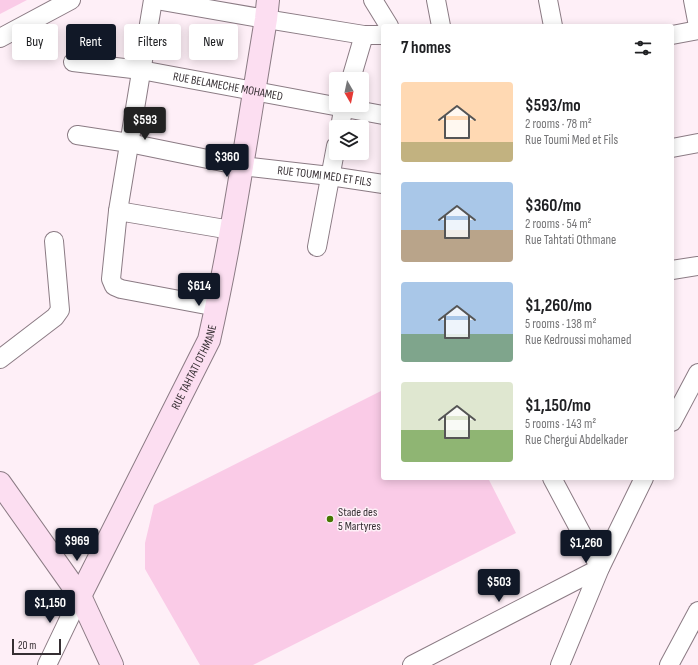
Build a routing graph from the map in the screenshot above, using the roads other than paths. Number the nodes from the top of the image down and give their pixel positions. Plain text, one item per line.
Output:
1 (153, 0) edge
2 (156, 0) edge
3 (373, 0) edge
4 (436, 0) edge
5 (548, 0) edge
6 (693, 0) edge
7 (65, 2) edge
8 (267, 10) edge
9 (388, 24) edge
10 (441, 24) edge
11 (553, 24) edge
12 (698, 26) edge
13 (698, 30) edge
14 (364, 35) junction
15 (381, 35) edge
16 (674, 35) edge
17 (0, 38) edge
18 (73, 62) dead end
19 (141, 70) junction
20 (353, 72) edge
21 (254, 91) junction
22 (329, 104) edge
23 (369, 112) edge
24 (381, 115) edge
25 (77, 135) dead end
26 (698, 143) edge
27 (129, 144) junction
28 (674, 148) edge
29 (333, 160) edge
30 (242, 166) junction
31 (330, 176) junction
32 (381, 184) edge
33 (118, 211) junction
34 (231, 230) junction
35 (54, 242) dead end
36 (317, 247) dead end
37 (698, 266) edge
38 (674, 270) edge
39 (217, 307) junction
40 (0, 359) edge
41 (696, 380) edge
42 (674, 418) edge
43 (553, 480) edge
44 (643, 480) edge
45 (0, 483) edge
46 (600, 568) junction
47 (80, 596) junction
48 (698, 611) edge
49 (46, 665) edge
50 (112, 665) edge
51 (412, 665) edge
52 (560, 665) edge
53 (669, 665) edge

1 - 19 street
2 - 8 street
3 - 9 street
4 - 10 street
5 - 11 street
6 - 12 street
7 - 17 street
8 - 14 street
8 - 21 main road, RUE TAHTATI OTHMANE
13 - 16 street
14 - 15 street
14 - 20 street
18 - 19 street, RUE BELAMECHE MOHAMED
19 - 21 street, RUE BELAMECHE MOHAMED
19 - 27 street
21 - 22 street, RUE BELAMECHE MOHAMED
21 - 30 main road, RUE TAHTATI OTHMANE
23 - 24 street, RUE BELAMECHE MOHAMED
25 - 27 street, RUE TOUMI MED ET FILS
26 - 28 street
27 - 30 street, RUE TOUMI MED ET FILS
27 - 33 street
29 - 31 street
30 - 31 street, RUE TOUMI MED ET FILS
30 - 34 main road, RUE TAHTATI OTHMANE
31 - 32 street, RUE TOUMI MED ET FILS
31 - 36 street
33 - 34 street
33 - 39 street
34 - 39 main road, RUE TAHTATI OTHMANE
35 - 40 street
37 - 38 street
39 - 47 main road, RUE TAHTATI OTHMANE
41 - 42 street
43 - 46 street
44 - 46 street
45 - 47 main road
46 - 51 street
46 - 52 street
47 - 49 street
47 - 50 main road
48 - 53 street

